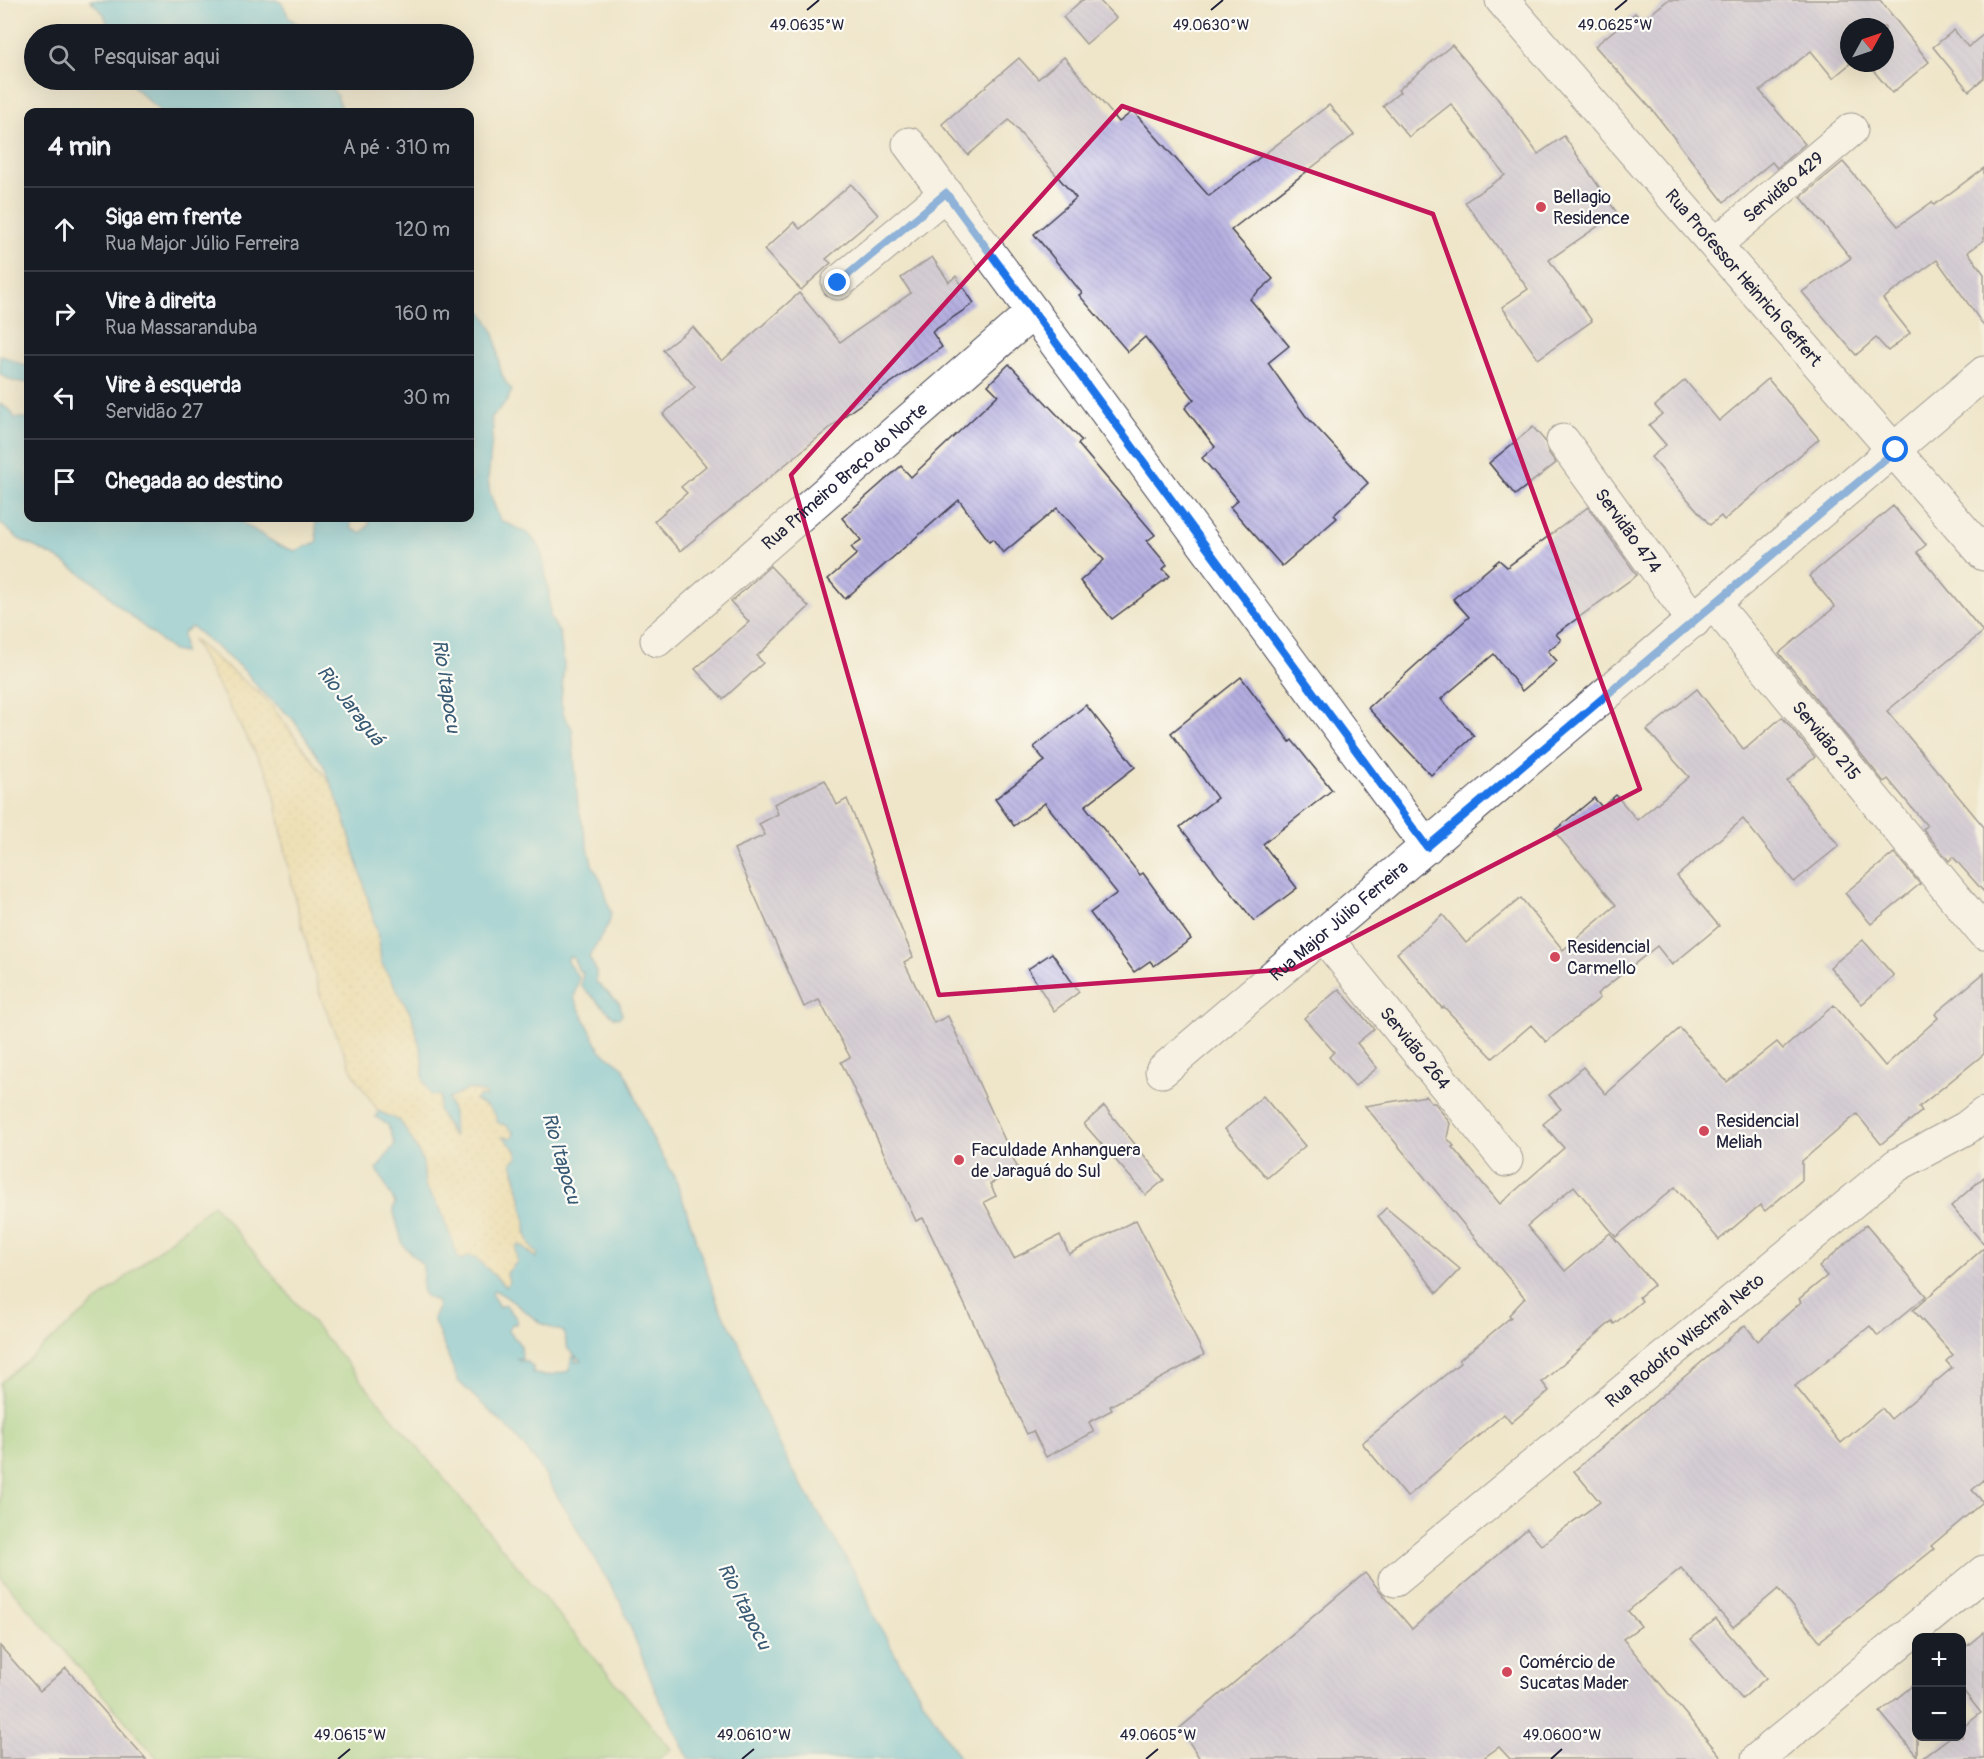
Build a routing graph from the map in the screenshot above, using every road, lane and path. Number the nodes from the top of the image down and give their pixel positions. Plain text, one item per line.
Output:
1 (1502, 0) edge
2 (1851, 130) dead end
3 (909, 144) dead end
4 (946, 193) junction
5 (1716, 244) junction
6 (838, 283) dead end
7 (1033, 312) junction
8 (1984, 373) edge
9 (1563, 441) dead end
10 (1896, 450) junction
11 (1984, 554) edge
12 (1704, 613) junction
13 (657, 640) dead end
14 (1427, 847) junction
15 (1984, 933) edge
16 (1323, 935) junction
17 (1162, 1071) dead end
18 (1984, 1114) edge
19 (1506, 1160) dead end
20 (1984, 1572) edge
21 (1395, 1580) dead end
22 (1758, 1759) edge

1 - 5 street, Rua Professor Heinrich Geffert
2 - 5 street, Servidão 429
3 - 4 street
4 - 6 street
4 - 7 street
5 - 10 street, Rua Professor Heinrich Geffert
7 - 13 street, Rua Primeiro Braço do Norte
7 - 14 street
8 - 10 street, Rua Major Júlio Ferreira
9 - 12 street, Servidão 474
10 - 11 street, Rua Professor Heinrich Geffert
10 - 12 street, Rua Major Júlio Ferreira
12 - 14 street, Rua Major Júlio Ferreira
12 - 15 street, Servidão 215
14 - 16 street, Rua Major Júlio Ferreira
16 - 17 street, Rua Major Júlio Ferreira
16 - 19 street, Servidão 264
18 - 21 street, Rua Rodolfo Wischral Neto
20 - 22 street

